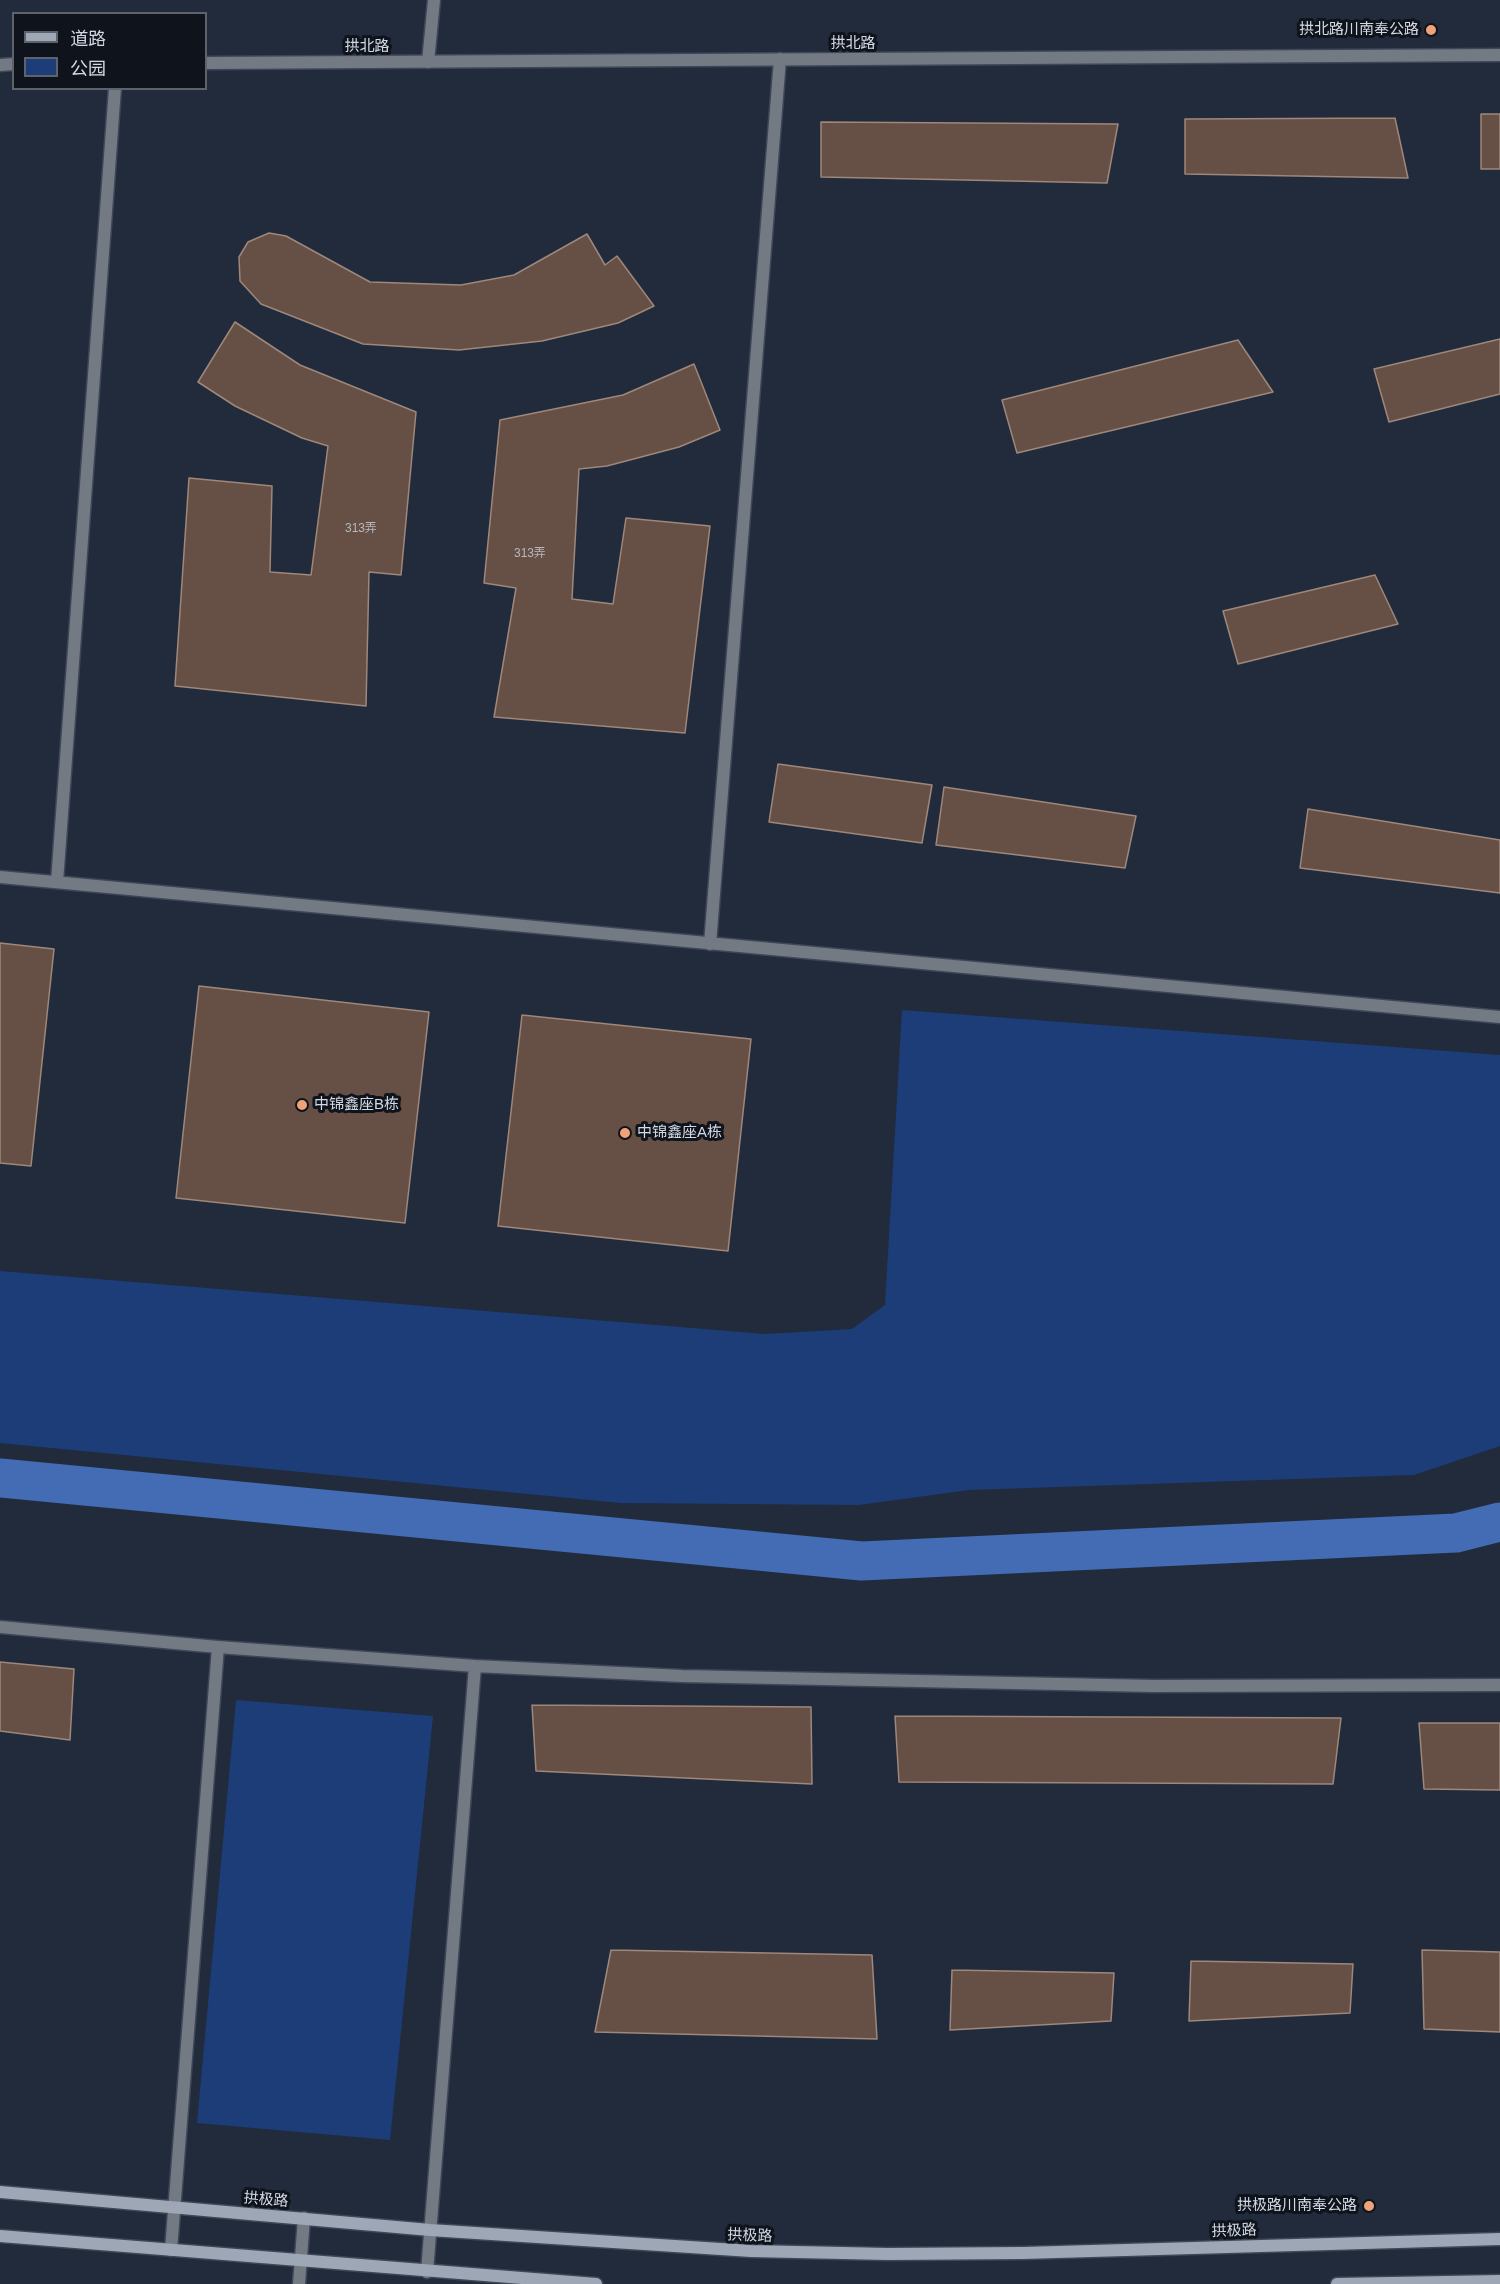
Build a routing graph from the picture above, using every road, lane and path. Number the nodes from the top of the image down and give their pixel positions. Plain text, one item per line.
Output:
1 (434, 0) edge
2 (1500, 55) edge
3 (780, 59) junction
4 (428, 62) junction
5 (207, 63) edge
6 (115, 90) edge
7 (0, 877) edge
8 (57, 882) junction
9 (710, 944) junction
10 (1500, 1017) edge
11 (0, 1627) edge
12 (218, 1647) junction
13 (475, 1666) junction
14 (1500, 1685) edge
15 (0, 2192) edge
16 (174, 2208) junction
17 (304, 2218) junction
18 (430, 2230) junction
19 (0, 2236) edge
20 (1500, 2239) edge
21 (171, 2250) junction
22 (301, 2260) junction
23 (427, 2272) junction
24 (1500, 2281) edge
25 (299, 2284) edge
26 (596, 2284) edge
27 (1337, 2284) edge

1 - 4 street
2 - 3 street, 拱北路
3 - 4 street, 拱北路
3 - 9 street
4 - 5 street, 拱北路
6 - 8 street
7 - 8 street
8 - 9 street
9 - 10 street
11 - 12 street
12 - 13 street
12 - 16 street
13 - 14 street
13 - 18 street
15 - 16 main road, 拱极路
16 - 17 main road, 拱极路
16 - 21 street
17 - 18 main road, 拱极路
17 - 22 street
18 - 20 main road, 拱极路
18 - 23 street
19 - 21 main road
21 - 22 main road
22 - 23 main road
22 - 25 street
23 - 26 main road
24 - 27 main road

